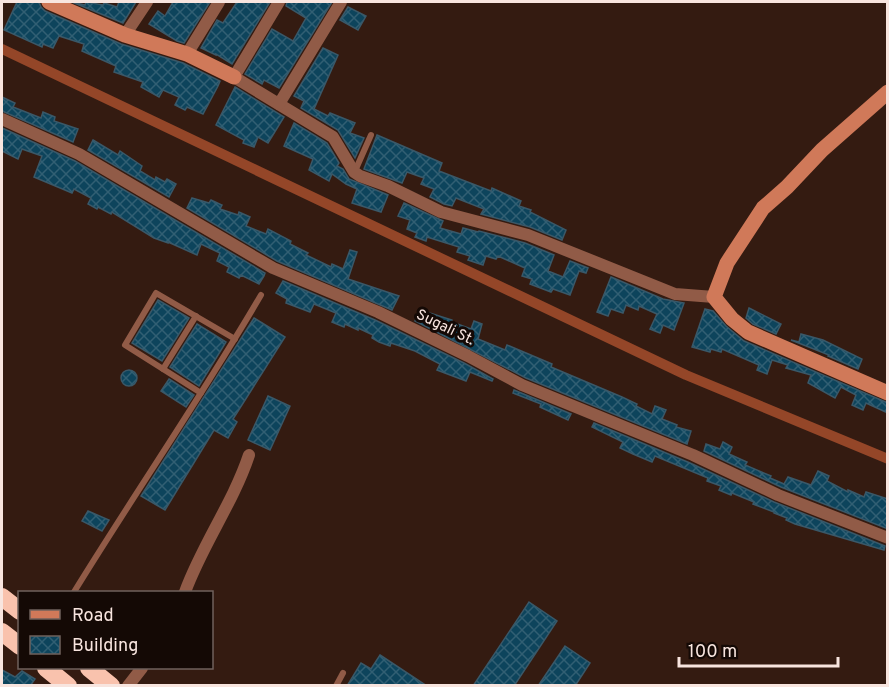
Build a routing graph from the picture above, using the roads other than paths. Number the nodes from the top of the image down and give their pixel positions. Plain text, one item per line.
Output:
1 (147, 2) edge
2 (219, 2) edge
3 (279, 2) edge
4 (341, 2) edge
5 (57, 3) edge
6 (125, 35) junction
7 (187, 54) junction
8 (234, 77) junction
9 (888, 92) edge
10 (279, 105) junction
11 (2, 119) edge
12 (371, 135) dead end
13 (354, 172) junction
14 (261, 295) dead end
15 (714, 297) junction
16 (196, 316) junction
17 (235, 339) junction
18 (163, 369) junction
19 (201, 393) junction
20 (888, 393) edge
21 (249, 455) dead end
22 (888, 538) edge
23 (75, 591) edge
24 (185, 591) edge
25 (2, 597) edge
26 (18, 609) edge
27 (2, 632) edge
28 (18, 644) edge
29 (47, 669) edge
30 (90, 669) edge
31 (141, 669) edge
32 (343, 674) dead end
33 (68, 686) edge
34 (111, 686) edge
35 (128, 686) edge
36 (336, 686) edge

1 - 6 street
2 - 7 street
3 - 8 street
4 - 10 street
5 - 6 street
6 - 7 street
7 - 8 street
8 - 10 street
9 - 15 street
10 - 13 street
11 - 22 street, Sugali St.
12 - 13 lane
13 - 15 street
14 - 17 lane
15 - 20 street
16 - 17 lane
16 - 18 lane
16 - 18 lane
17 - 19 lane
18 - 19 lane
19 - 23 lane
21 - 24 street
25 - 26 highway
27 - 28 highway
29 - 33 highway
30 - 34 highway
31 - 35 street
32 - 36 lane

